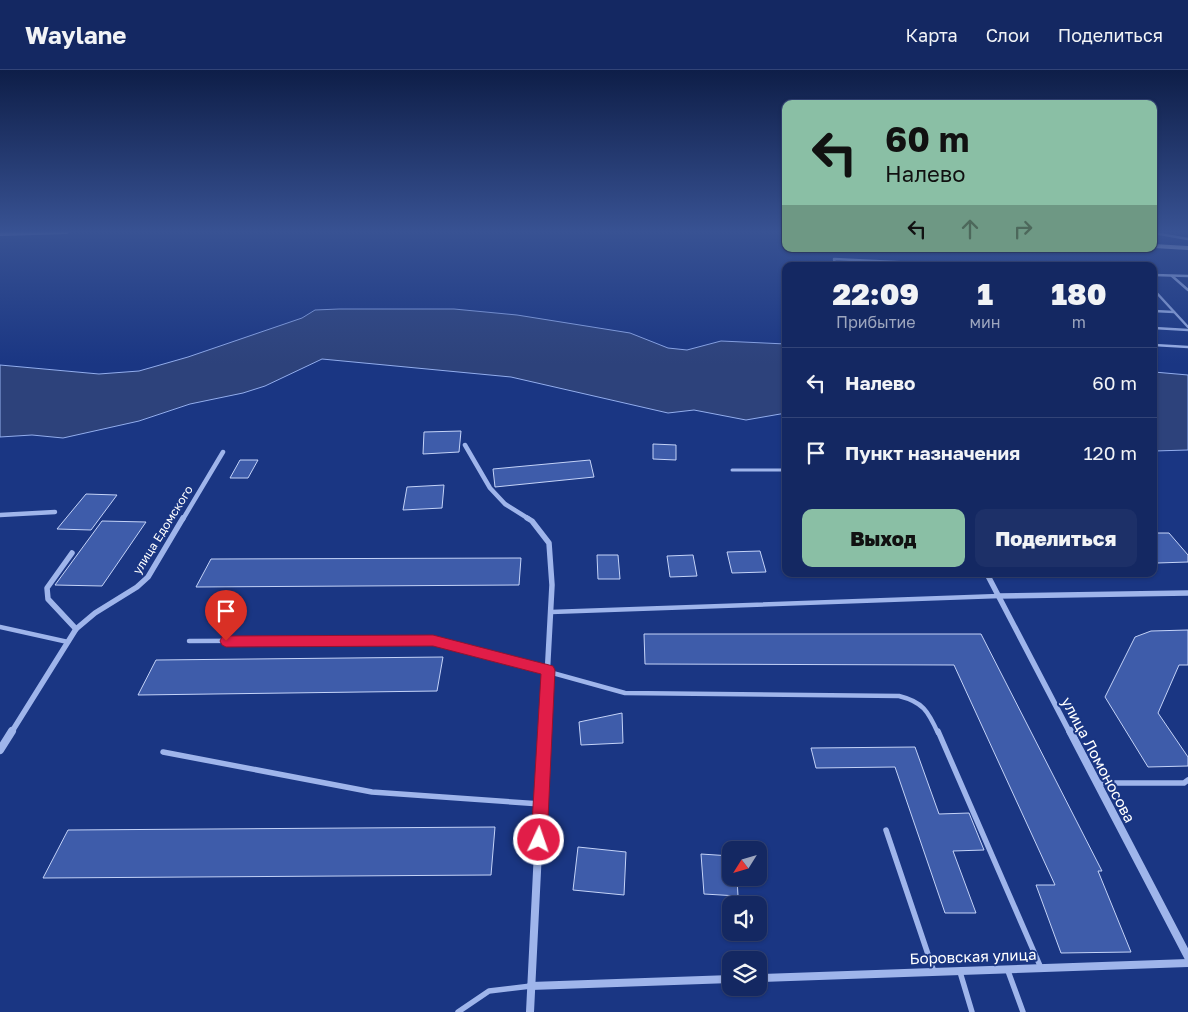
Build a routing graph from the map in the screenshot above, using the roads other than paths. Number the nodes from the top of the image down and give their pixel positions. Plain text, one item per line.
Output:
1 (1172, 276) joint
2 (1188, 276) edge
3 (1188, 290) edge
4 (1157, 294) edge
5 (1157, 311) edge
6 (1174, 312) junction
7 (1157, 328) edge
8 (1188, 329) edge
9 (1157, 345) edge
10 (1188, 347) edge
11 (465, 446) dead end
12 (223, 452) dead end
13 (732, 470) dead end
14 (782, 470) edge
15 (55, 512) dead end
16 (0, 515) edge
17 (72, 554) dead end
18 (988, 577) edge
19 (1188, 593) edge
20 (998, 596) junction
21 (551, 612) junction
22 (0, 627) edge
23 (76, 629) junction
24 (189, 641) dead end
25 (68, 642) junction
26 (548, 670) junction
27 (0, 750) edge
28 (163, 752) dead end
29 (1188, 780) edge
30 (1096, 783) junction
31 (541, 804) junction
32 (886, 830) dead end
33 (1188, 957) edge
34 (1188, 963) edge
35 (1042, 968) junction
36 (1008, 971) junction
37 (934, 972) junction
38 (960, 972) junction
39 (767, 978) edge
40 (722, 979) edge
41 (531, 986) junction
42 (458, 1012) edge
43 (530, 1012) edge
44 (972, 1012) edge
45 (1022, 1012) edge

1 - 2 lane
1 - 3 lane
4 - 6 lane
5 - 6 lane
6 - 8 lane
7 - 8 lane
9 - 10 lane
11 - 21 street
12 - 23 street, улица Едомского
13 - 14 lane
15 - 16 street
17 - 23 street
18 - 20 street, улица Ломоносова
19 - 20 street
20 - 21 lane
20 - 30 street, улица Ломоносова
21 - 26 street
22 - 25 lane
23 - 25 street, улица Едомского
24 - 26 lane
25 - 27 street, улица Едомского
26 - 31 street
26 - 35 lane
28 - 31 lane
29 - 30 lane
30 - 33 street, улица Ломоносова
31 - 41 street
32 - 37 lane
34 - 35 street, Боровская улица
35 - 36 street, Боровская улица
36 - 38 street, Боровская улица
36 - 45 lane
37 - 38 street, Боровская улица
37 - 39 street, Боровская улица
38 - 44 lane
40 - 41 street
41 - 42 lane
41 - 43 street

